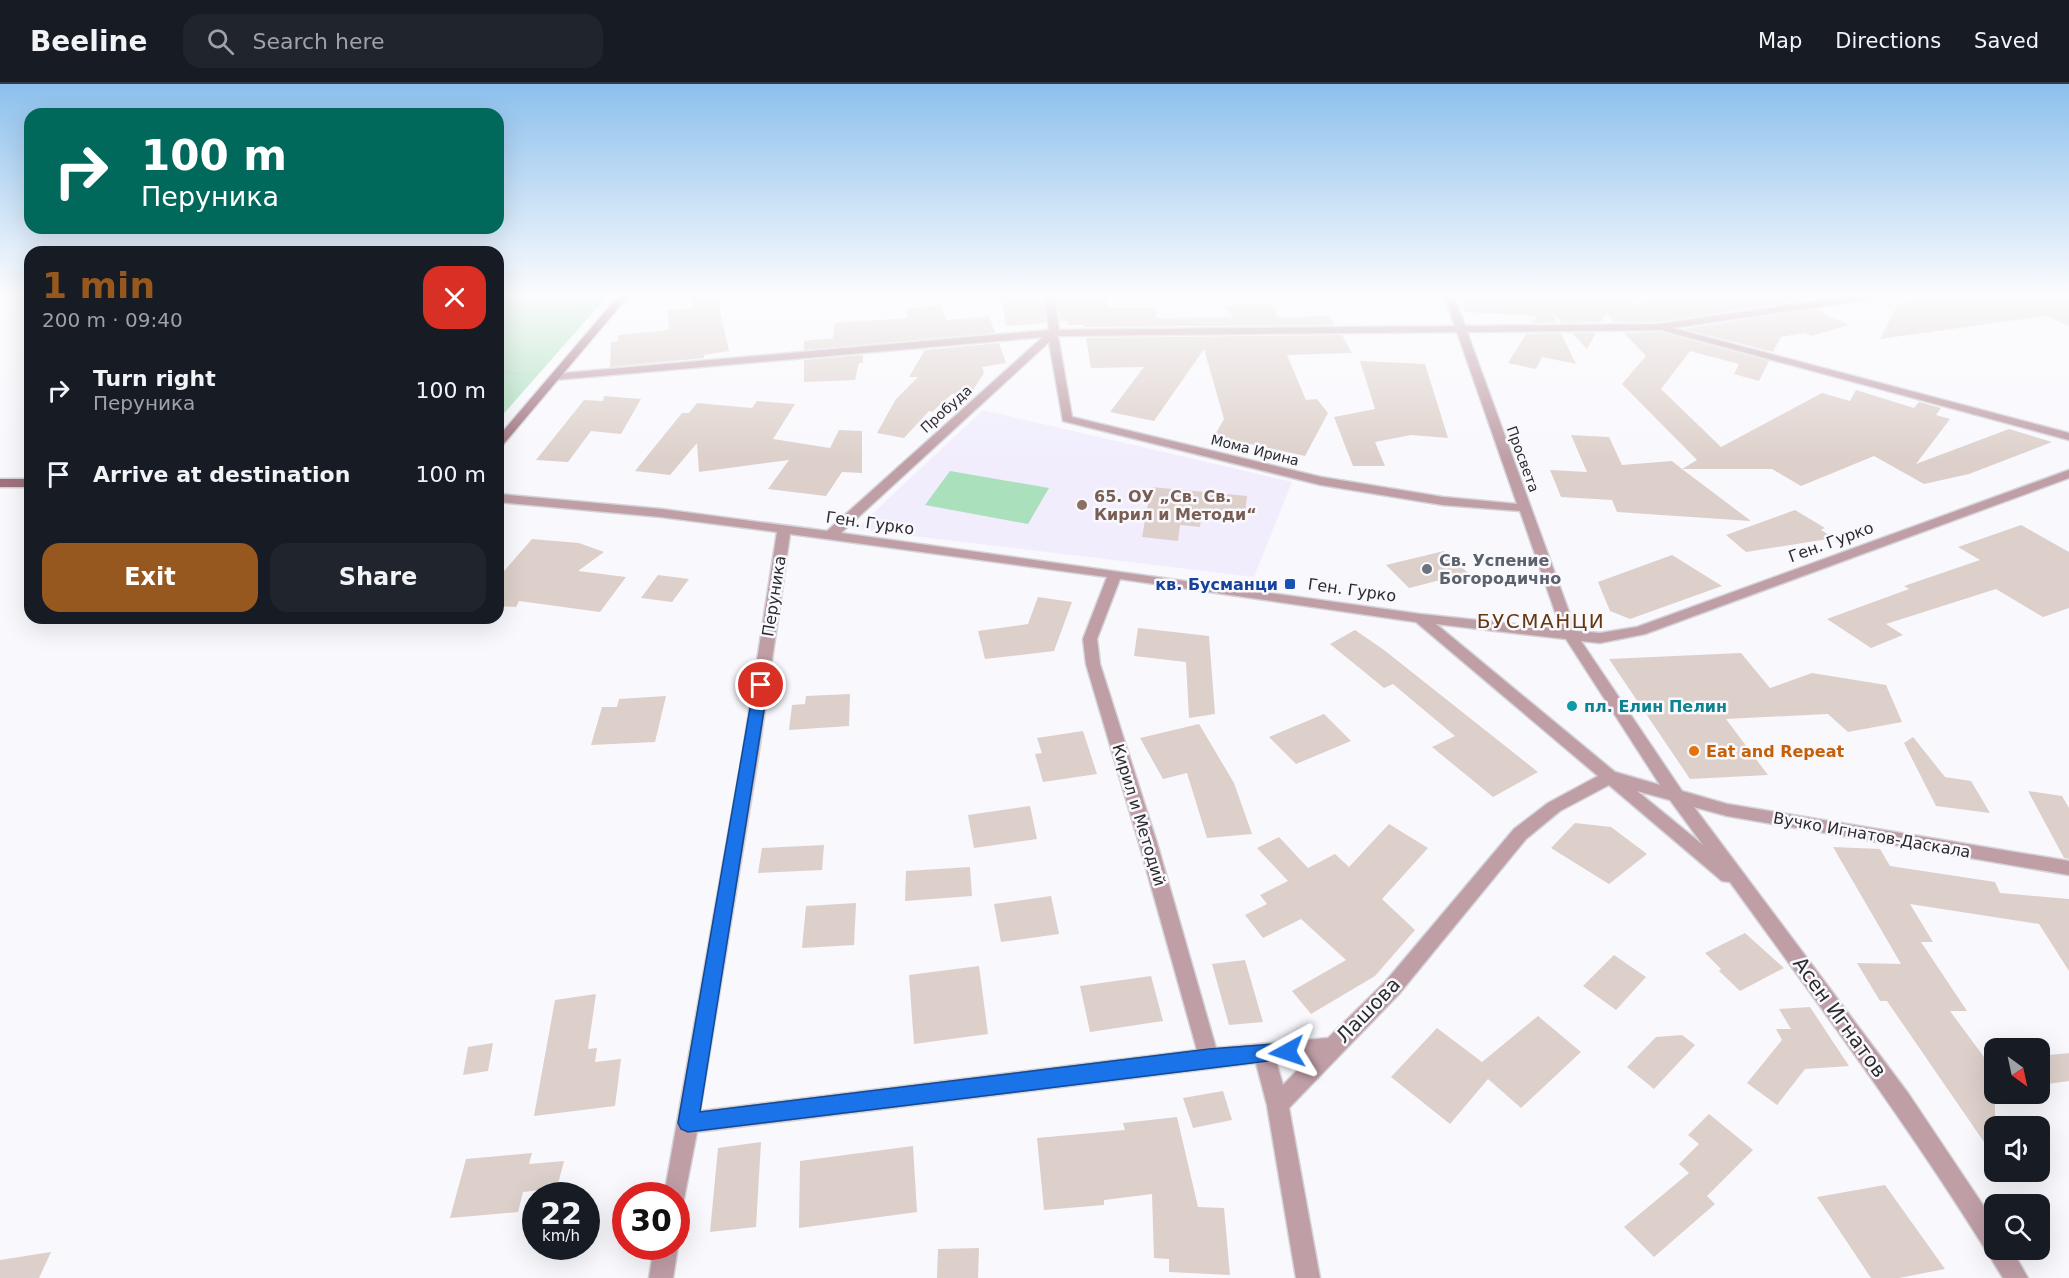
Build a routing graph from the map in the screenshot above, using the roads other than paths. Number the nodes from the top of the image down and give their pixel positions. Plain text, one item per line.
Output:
1 (579, 349) edge
2 (879, 349) edge
3 (1036, 349) edge
4 (1056, 349) edge
5 (1468, 349) edge
6 (1741, 349) edge
7 (554, 378) junction
8 (2069, 436) edge
9 (504, 437) edge
10 (2069, 474) edge
11 (0, 483) edge
12 (24, 483) edge
13 (504, 499) edge
14 (1525, 508) junction
15 (784, 530) junction
16 (830, 536) junction
17 (1115, 574) junction
18 (1420, 618) junction
19 (1571, 636) junction
20 (1611, 777) junction
21 (1677, 797) junction
22 (2069, 868) edge
23 (1748, 892) junction
24 (1333, 1047) junction
25 (1263, 1054) junction
26 (1209, 1058) junction
27 (1278, 1105) junction
28 (688, 1123) junction
29 (677, 1182) edge
30 (1984, 1226) edge
31 (664, 1260) edge
32 (2005, 1260) edge
33 (661, 1278) edge
34 (1308, 1278) edge
35 (2016, 1278) edge

1 - 7 street
2 - 7 street
3 - 16 street, Пробуда
4 - 14 street, Мома Ирина
5 - 14 street, Просвета
6 - 8 street
7 - 9 street
10 - 19 street, Ген. Гурко
11 - 12 street
13 - 15 street, Ген. Гурко
14 - 19 street, Просвета
15 - 16 street, Ген. Гурко
15 - 28 street, Перуника
16 - 17 street, Ген. Гурко
17 - 18 street, Ген. Гурко
17 - 26 street, Кирил и Методий
18 - 19 street, Ген. Гурко
18 - 20 street
19 - 21 street, Просвета
20 - 21 street, Вучко Игнатов-Даскала
20 - 23 street
20 - 24 street, Лашова
21 - 22 street, Вучко Игнатов-Даскала
21 - 23 street, Асен Игнатов
23 - 30 street, Асен Игнатов
24 - 25 street, Лашова
24 - 27 street
25 - 26 street, Лашова
25 - 27 street
26 - 28 street, Лашова
27 - 34 street
28 - 29 street, Перуника
31 - 33 street
32 - 35 street

